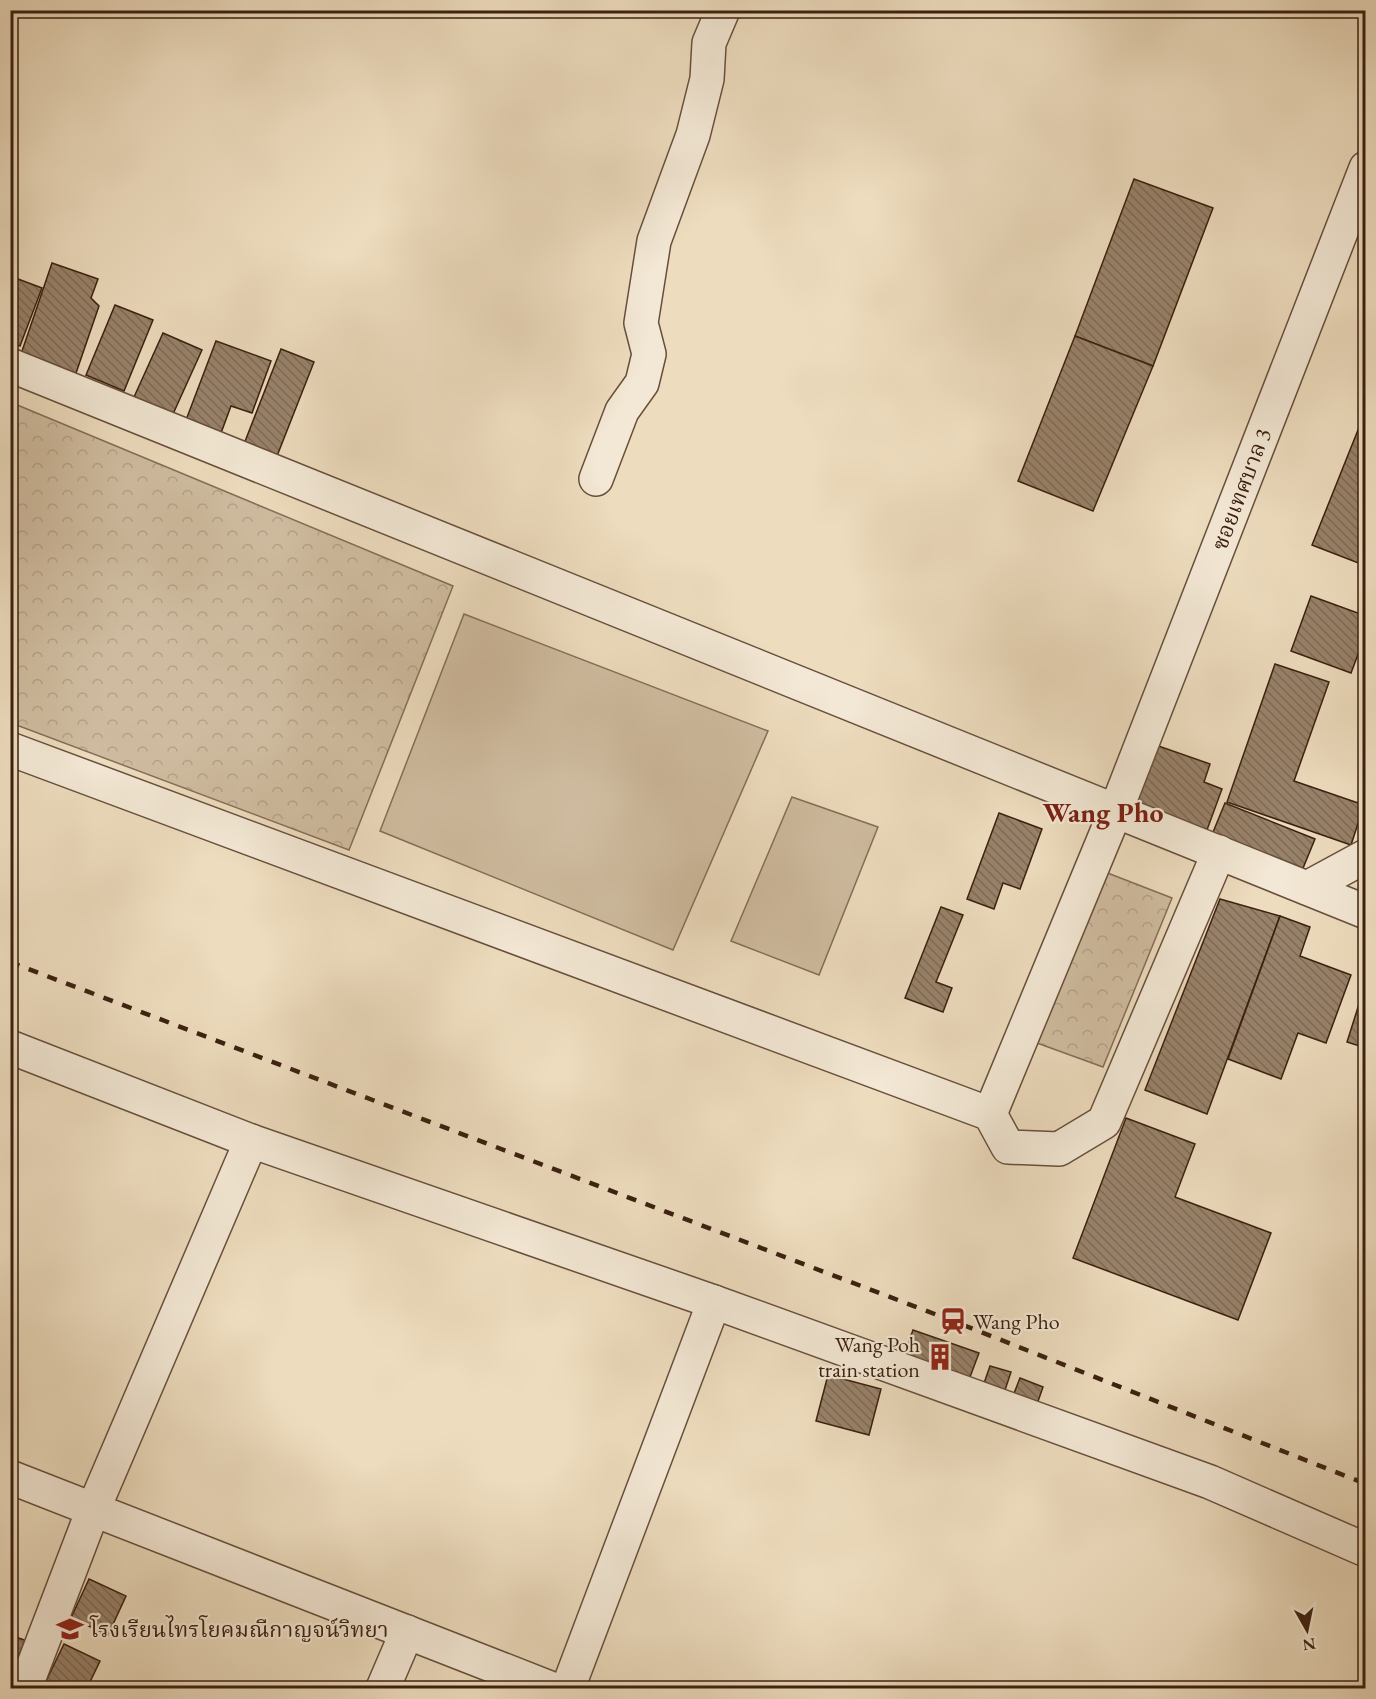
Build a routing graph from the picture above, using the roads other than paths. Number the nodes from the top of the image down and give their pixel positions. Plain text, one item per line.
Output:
1 (723, 10) edge
2 (1365, 168) edge
3 (10, 365) edge
4 (596, 479) dead end
5 (10, 749) edge
6 (1116, 810) junction
7 (1219, 852) junction
8 (1365, 856) edge
9 (1307, 888) junction
10 (1365, 912) edge
11 (10, 1047) edge
12 (990, 1114) junction
13 (251, 1141) junction
14 (714, 1302) junction
15 (10, 1477) edge
16 (93, 1510) junction
17 (1365, 1550) edge
18 (407, 1632) junction
19 (26, 1689) edge
20 (383, 1689) edge
21 (550, 1689) edge
22 (568, 1689) edge

1 - 4 street
2 - 6 street, ซอยเทศบาล 3
3 - 6 street
5 - 12 street
6 - 7 street
6 - 12 street, ซอยเทศบาล 3
7 - 9 street
7 - 12 street
8 - 9 street
9 - 10 street
11 - 13 street
13 - 14 street
13 - 16 street
14 - 17 street
14 - 22 street
15 - 16 street
16 - 18 street
16 - 19 street
18 - 20 street
18 - 21 street

